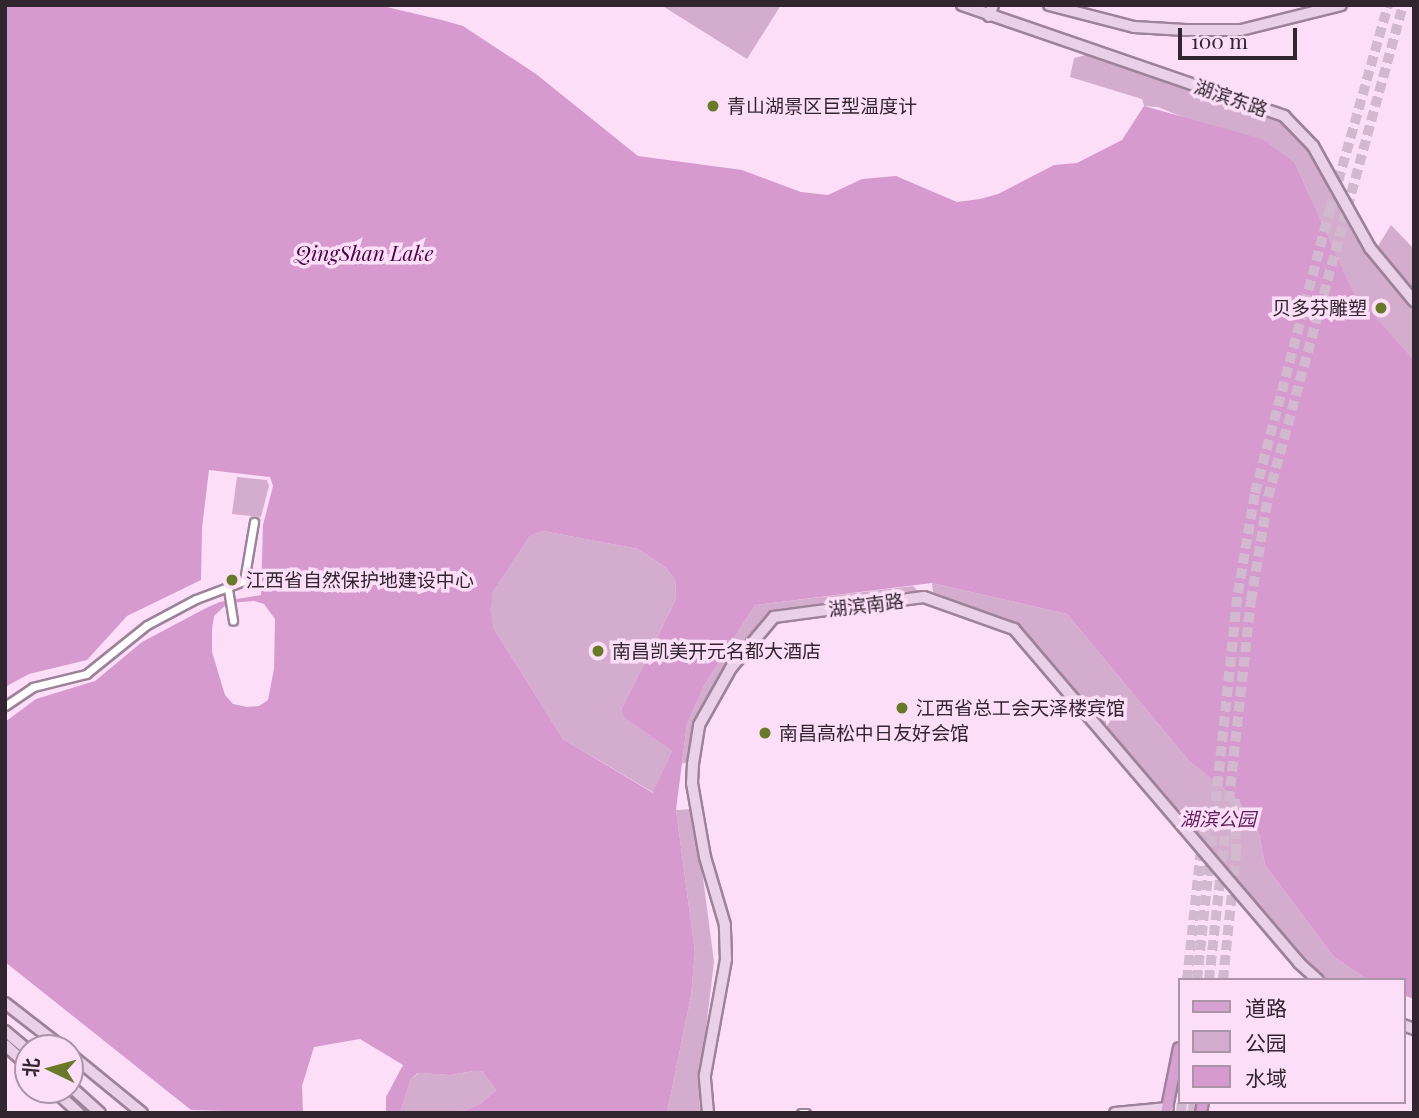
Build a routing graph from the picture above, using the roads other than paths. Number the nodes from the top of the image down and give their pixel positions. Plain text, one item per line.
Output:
1 (962, 5) edge
2 (993, 5) edge
3 (1049, 5) edge
4 (1341, 5) edge
5 (989, 16) junction
6 (1414, 301) edge
7 (254, 522) dead end
8 (229, 593) junction
9 (233, 621) dead end
10 (5, 706) edge
11 (1316, 978) edge
12 (5, 1003) edge
13 (45, 1034) edge
14 (1178, 1053) edge
15 (84, 1065) edge
16 (84, 1099) edge
17 (1167, 1110) edge
18 (100, 1113) edge
19 (142, 1113) edge
20 (708, 1113) edge
21 (801, 1113) edge
22 (807, 1113) edge
23 (1115, 1113) edge

1 - 5 street, 湖滨东路
2 - 5 street
3 - 4 street
5 - 6 street, 湖滨东路
7 - 8 street
8 - 9 street
8 - 10 street
11 - 20 street, 湖滨南路
12 - 13 street
14 - 17 main road
15 - 19 street
16 - 18 street
17 - 23 street
21 - 22 street

